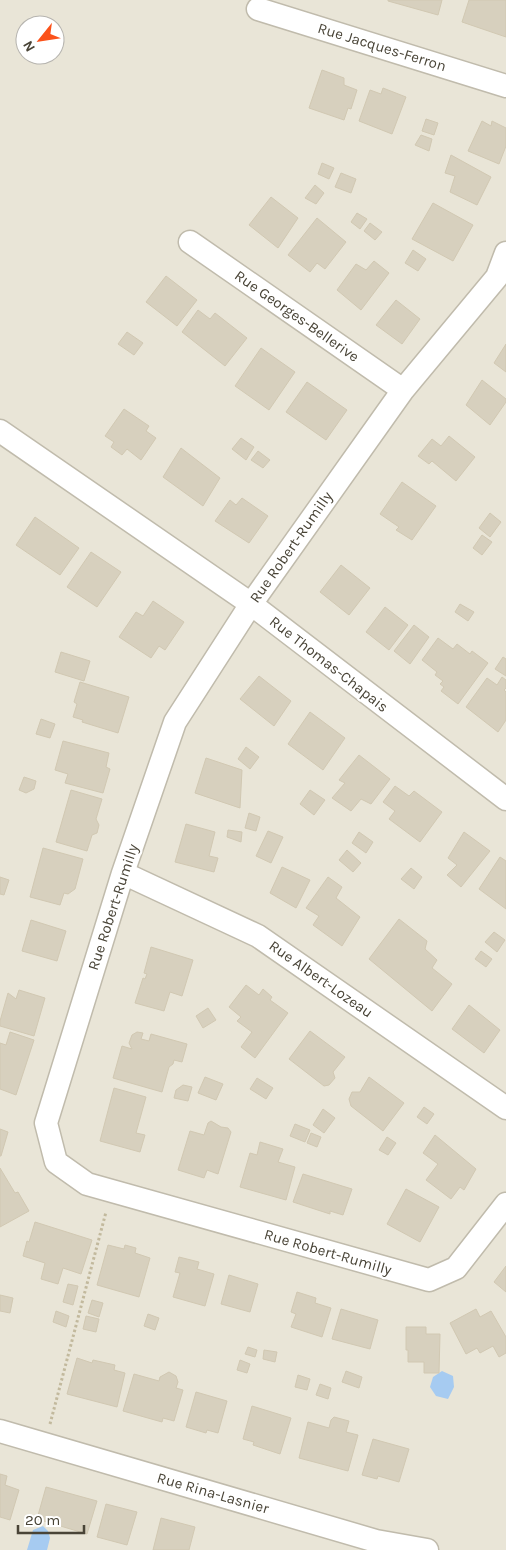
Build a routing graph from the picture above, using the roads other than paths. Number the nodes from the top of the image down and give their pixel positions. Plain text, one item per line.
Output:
1 (258, 9) dead end
2 (506, 86) edge
3 (190, 242) dead end
4 (506, 253) edge
5 (403, 390) junction
6 (0, 431) edge
7 (251, 604) junction
8 (506, 799) edge
9 (123, 873) junction
10 (506, 1108) edge
11 (506, 1204) edge
12 (0, 1430) edge
13 (375, 1546) edge
14 (427, 1550) edge

1 - 2 street, Rue Jacques-Ferron
3 - 5 street, Rue Georges-Bellerive
4 - 5 street, Rue Robert-Rumilly
5 - 7 street, Rue Robert-Rumilly
6 - 7 street, Rue Thomas-Chapais
7 - 8 street, Rue Thomas-Chapais
7 - 9 street, Rue Robert-Rumilly
9 - 10 street, Rue Albert-Lozeau
9 - 11 street, Rue Robert-Rumilly
12 - 13 street, Rue Rina-Lasnier
13 - 14 street, Rue Rina-Lasnier

